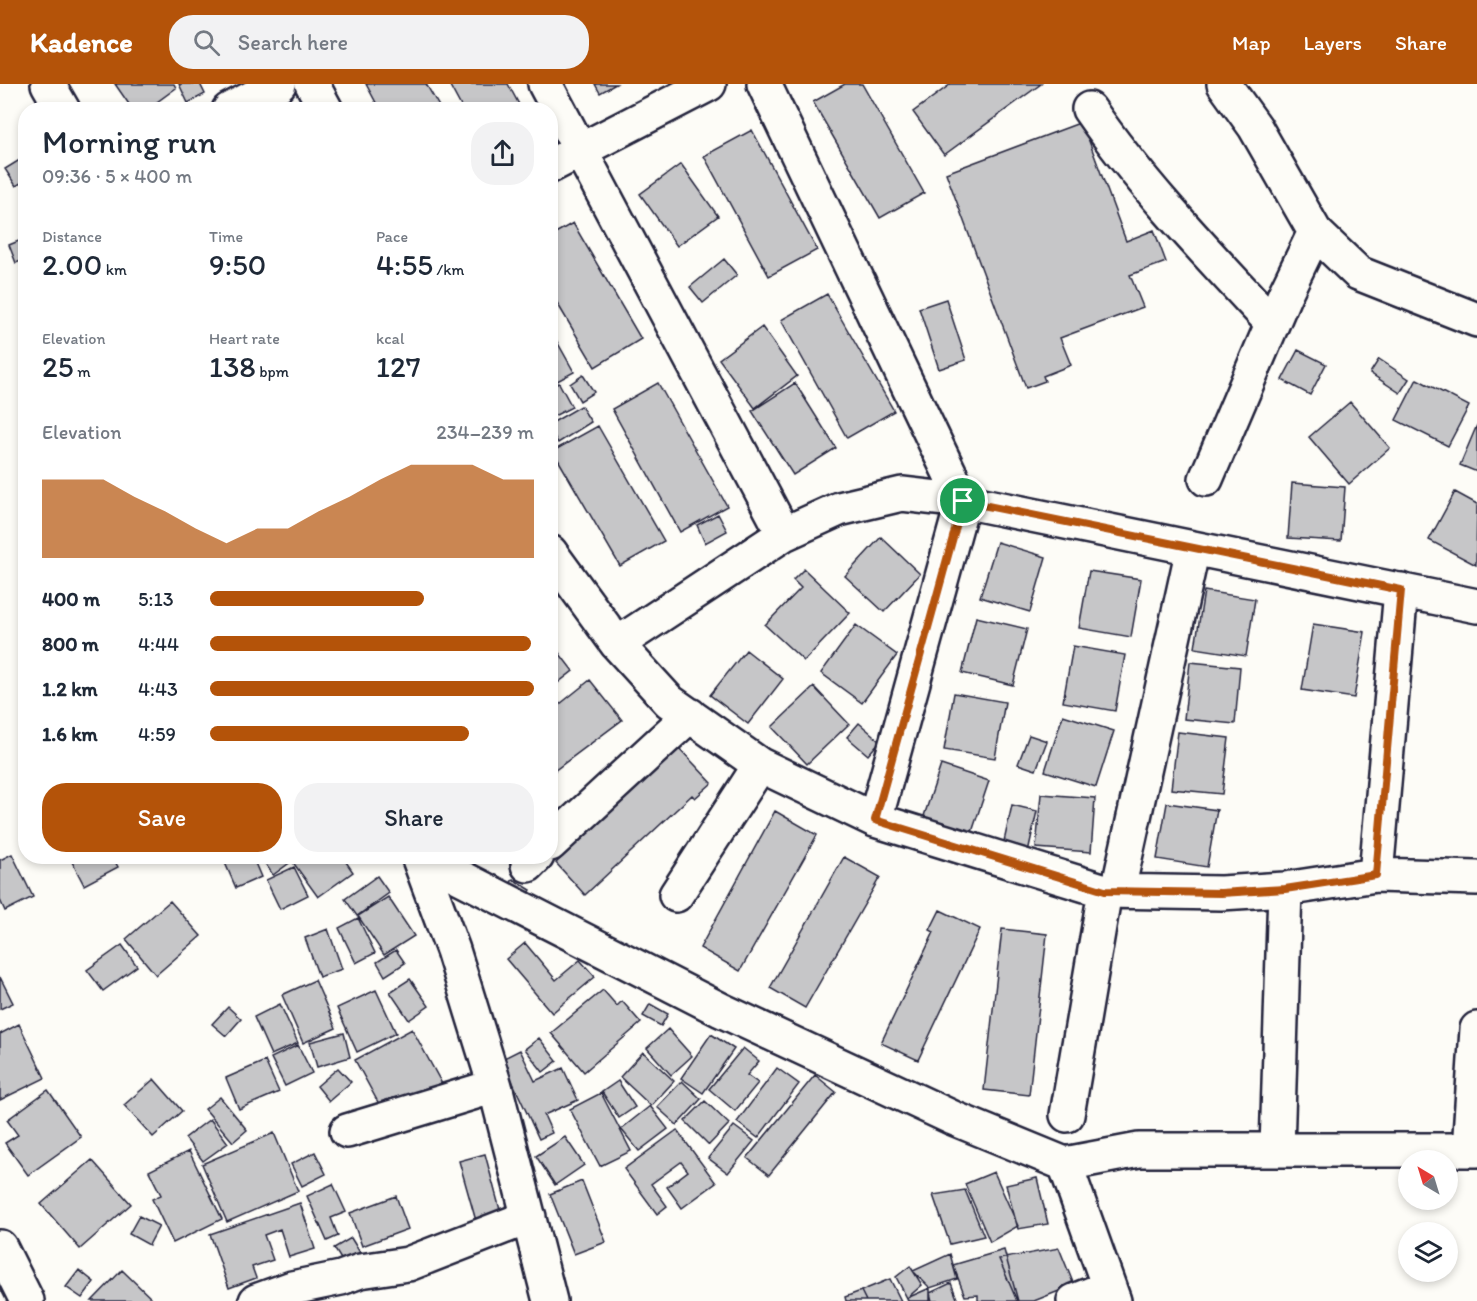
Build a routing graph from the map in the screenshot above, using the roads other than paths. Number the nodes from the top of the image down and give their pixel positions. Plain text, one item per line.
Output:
1 (48, 84) edge
2 (279, 84) edge
3 (312, 84) edge
4 (545, 84) edge
5 (709, 84) edge
6 (764, 84) edge
7 (1224, 84) edge
8 (58, 102) edge
9 (244, 102) edge
10 (322, 102) edge
11 (550, 102) edge
12 (1089, 109) dead end
13 (558, 133) edge
14 (565, 160) edge
15 (1315, 232) junction
16 (1477, 320) edge
17 (1272, 323) junction
18 (1206, 479) dead end
19 (963, 501) junction
20 (784, 534) junction
21 (1193, 548) junction
22 (559, 585) edge
23 (1401, 590) junction
24 (1477, 606) edge
25 (617, 644) junction
26 (690, 715) junction
27 (760, 765) junction
28 (875, 820) junction
29 (558, 837) edge
30 (421, 864) edge
31 (434, 864) edge
32 (1376, 875) junction
33 (1477, 878) edge
34 (1285, 889) junction
35 (1111, 890) junction
36 (676, 895) dead end
37 (1477, 1029) edge
38 (495, 1086) junction
39 (1066, 1115) dead end
40 (347, 1131) dead end
41 (1277, 1149) junction
42 (1473, 1150) edge
43 (1065, 1164) junction
44 (529, 1217) junction
45 (0, 1248) edge
46 (1112, 1294) edge
47 (27, 1301) edge
48 (256, 1301) edge
49 (550, 1301) edge
50 (1074, 1301) edge

1 - 8 street
2 - 9 street
3 - 10 street
4 - 11 street
5 - 14 street
6 - 19 street
7 - 15 street
12 - 17 street
13 - 14 street
14 - 20 street
15 - 16 street
15 - 17 street
17 - 18 street
19 - 20 street
19 - 21 street
19 - 28 street
20 - 25 street
21 - 23 street
21 - 35 street
22 - 25 street
23 - 24 street
23 - 32 street
25 - 26 street
26 - 27 street
26 - 29 street
27 - 28 street
27 - 36 street
28 - 35 street
30 - 38 street
31 - 43 street
32 - 33 street
32 - 34 street
34 - 35 street
34 - 41 street
35 - 39 street
37 - 42 street
38 - 40 street
38 - 44 street
41 - 42 street
41 - 43 street
43 - 46 street
44 - 48 street
44 - 49 street
45 - 47 street
46 - 50 street

